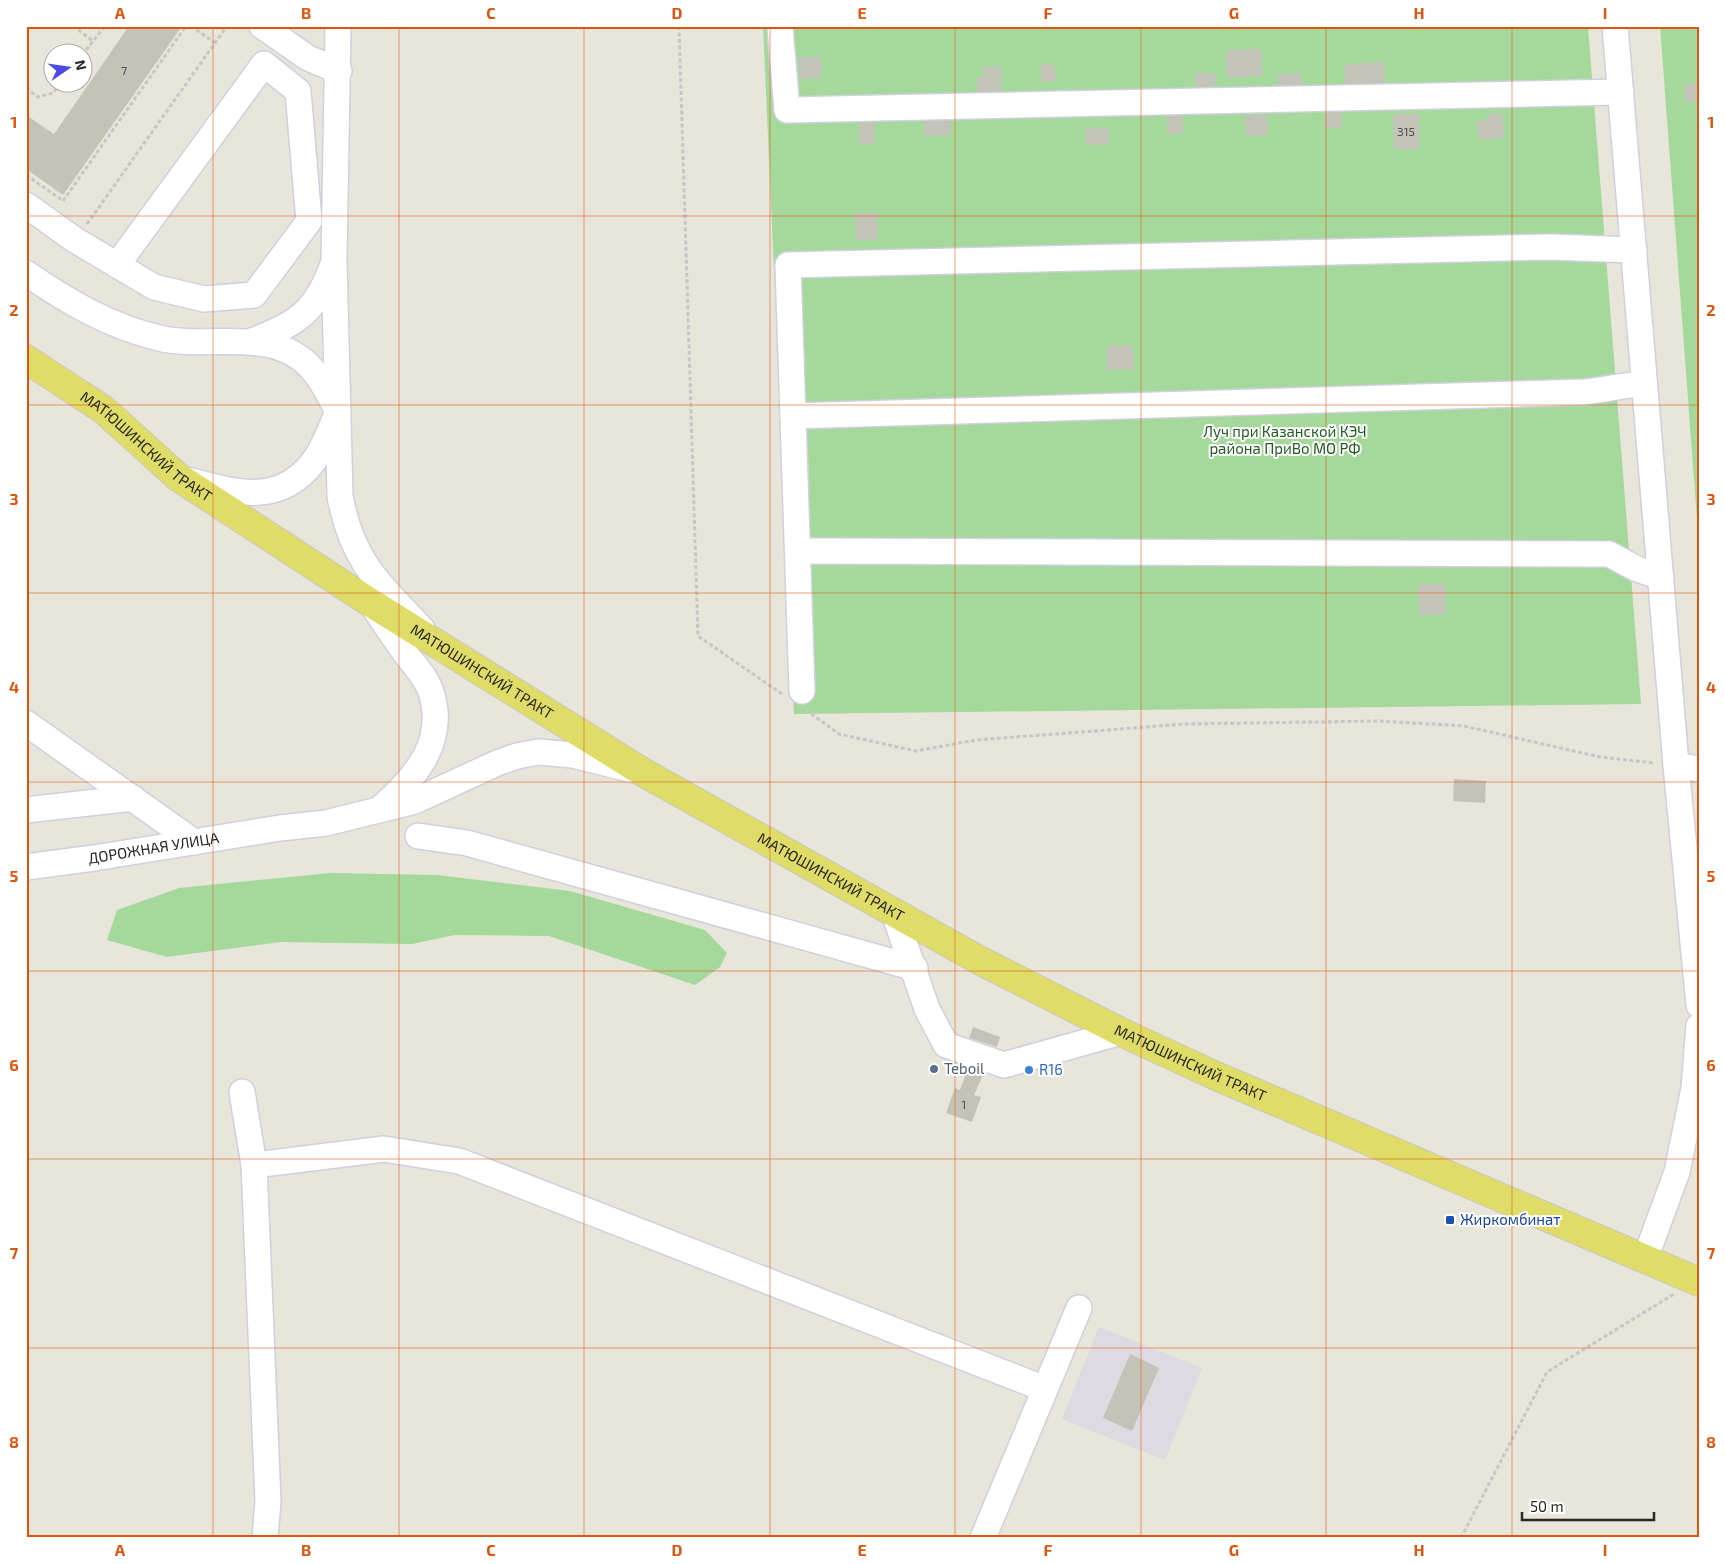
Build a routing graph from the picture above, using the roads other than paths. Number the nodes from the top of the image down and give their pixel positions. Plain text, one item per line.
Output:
1 (338, 26) edge
2 (780, 26) edge
3 (1615, 26) edge
4 (270, 32) edge
5 (264, 64) junction
6 (339, 71) junction
7 (1621, 92) junction
8 (26, 205) edge
9 (1634, 250) junction
10 (334, 261) junction
11 (117, 265) junction
12 (26, 273) edge
13 (252, 341) junction
14 (26, 360) edge
15 (1644, 383) junction
16 (338, 412) junction
17 (793, 416) junction
18 (178, 477) junction
19 (798, 551) junction
20 (1660, 577) junction
21 (371, 603) junction
22 (434, 642) junction
23 (796, 698) road end
24 (26, 723) edge
25 (1687, 767) edge
26 (646, 774) junction
27 (132, 798) junction
28 (380, 809) junction
29 (26, 810) edge
30 (418, 836) dead end
31 (194, 842) junction
32 (26, 867) edge
33 (894, 913) junction
34 (915, 968) junction
35 (1699, 1006) edge
36 (1699, 1026) edge
37 (1122, 1032) junction
38 (242, 1092) dead end
39 (254, 1166) junction
40 (1645, 1259) junction
41 (1697, 1282) edge
42 (1079, 1308) dead end
43 (1045, 1389) junction
44 (265, 1538) edge
45 (983, 1538) edge

1 - 6 street
2 - 7 street
3 - 7 street
4 - 5 street
4 - 6 street
5 - 11 street
5 - 11 street
6 - 10 street
7 - 9 street
8 - 11 street
9 - 15 street
9 - 17 street
10 - 13 street
10 - 16 street
12 - 13 street
13 - 16 street
14 - 18 main road, МАТЮШИНСКИЙ ТРАКТ
15 - 17 street
15 - 20 street
16 - 18 street
16 - 22 street
17 - 19 street
18 - 21 main road, МАТЮШИНСКИЙ ТРАКТ
19 - 20 street
19 - 23 street
20 - 25 street
21 - 22 main road, МАТЮШИНСКИЙ ТРАКТ
21 - 28 street
22 - 26 main road, МАТЮШИНСКИЙ ТРАКТ
24 - 27 street
25 - 35 street
26 - 28 street, ДОРОЖНАЯ УЛИЦА
26 - 33 main road, МАТЮШИНСКИЙ ТРАКТ
27 - 29 street
27 - 31 street
28 - 31 street, ДОРОЖНАЯ УЛИЦА
30 - 34 street
31 - 32 street, ДОРОЖНАЯ УЛИЦА
33 - 34 street
33 - 37 main road, МАТЮШИНСКИЙ ТРАКТ
34 - 37 street
36 - 40 street
37 - 40 main road, МАТЮШИНСКИЙ ТРАКТ
38 - 39 street
39 - 43 street
39 - 44 street
40 - 41 main road, МАТЮШИНСКИЙ ТРАКТ
42 - 43 street
43 - 45 street

